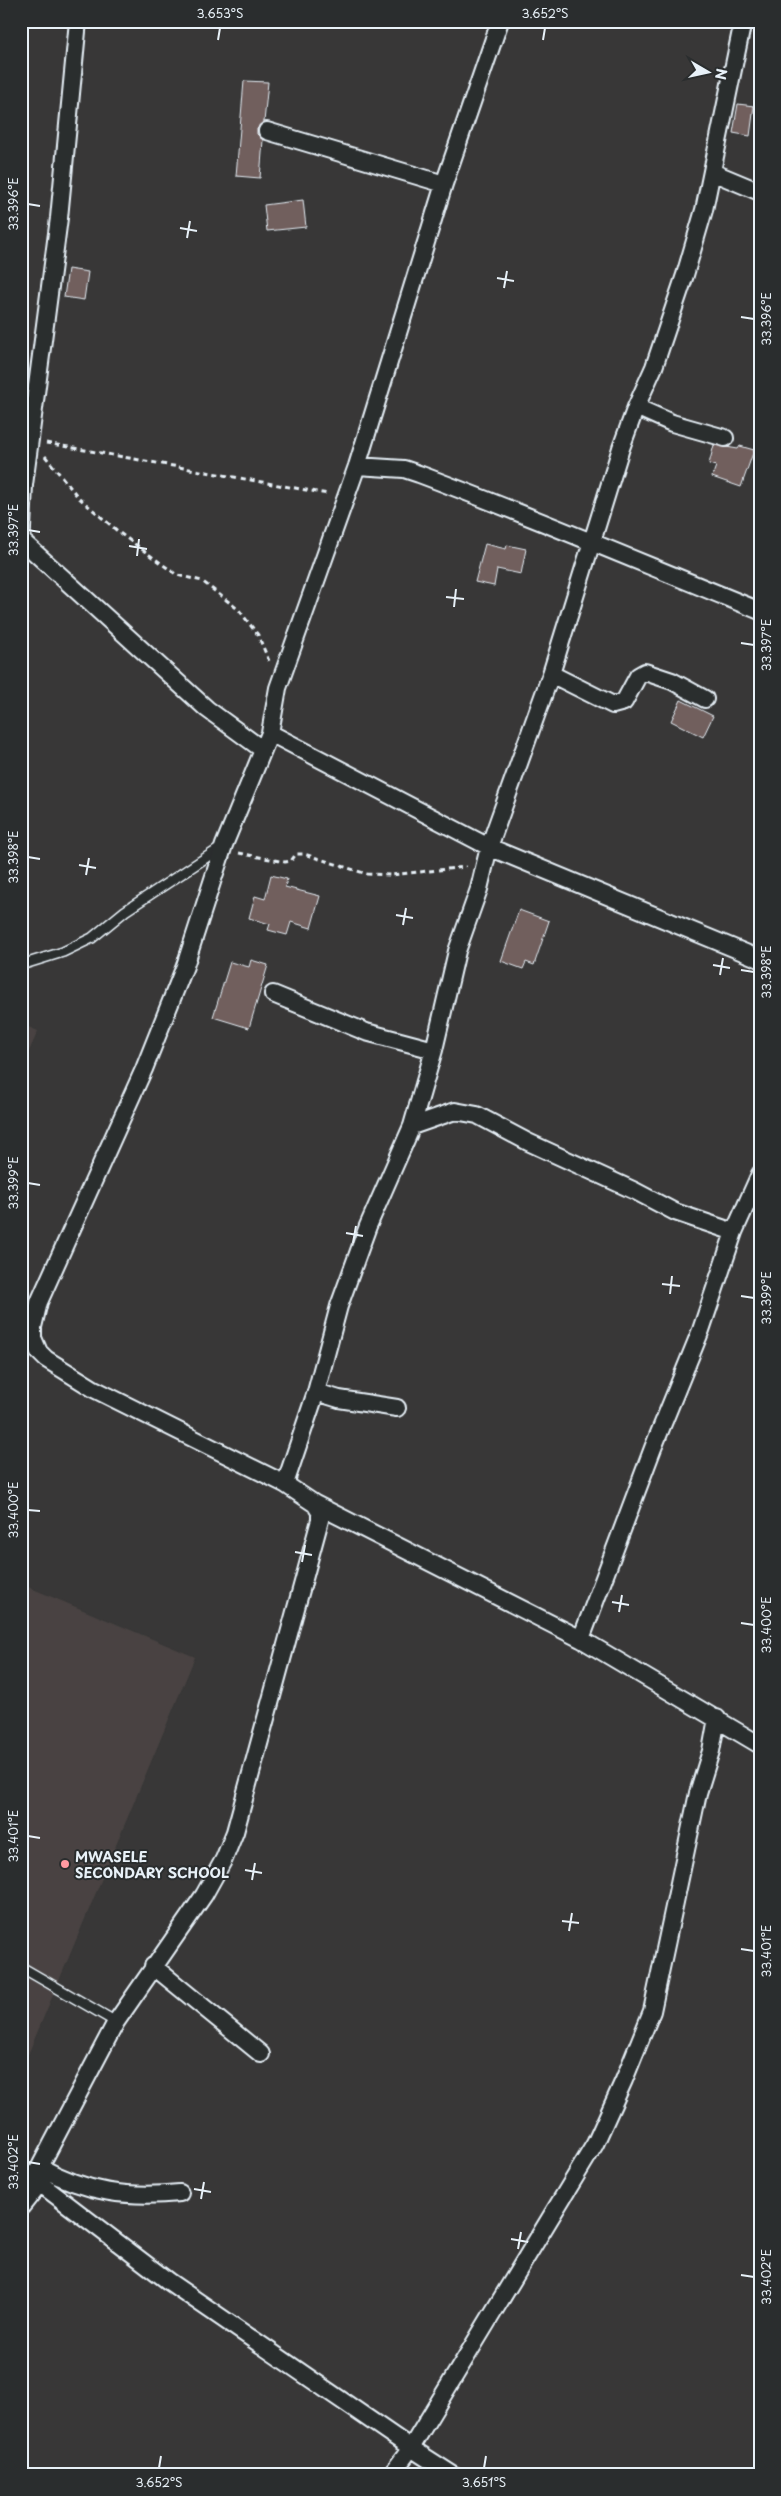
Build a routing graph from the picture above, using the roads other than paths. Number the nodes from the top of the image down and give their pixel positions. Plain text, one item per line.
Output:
1 (78, 21) edge
2 (500, 21) edge
3 (742, 21) edge
4 (268, 131) dead end
5 (712, 172) junction
6 (444, 184) junction
7 (760, 192) edge
8 (636, 407) junction
9 (725, 438) dead end
10 (357, 466) junction
11 (593, 541) junction
12 (22, 544) edge
13 (760, 611) edge
14 (550, 674) junction
15 (706, 699) dead end
16 (270, 733) junction
17 (263, 750) junction
18 (224, 847) junction
19 (489, 847) junction
20 (760, 959) edge
21 (21, 965) edge
22 (273, 994) dead end
23 (434, 1050) junction
24 (412, 1126) junction
25 (760, 1174) edge
26 (734, 1232) junction
27 (316, 1392) junction
28 (397, 1408) dead end
29 (285, 1484) junction
30 (315, 1504) junction
31 (581, 1639) junction
32 (718, 1718) junction
33 (760, 1745) edge
34 (153, 1966) junction
35 (21, 1967) edge
36 (116, 2022) junction
37 (261, 2054) dead end
38 (34, 2174) edge
39 (180, 2192) dead end
40 (21, 2208) edge
41 (410, 2448) junction
42 (391, 2475) edge
43 (453, 2475) edge

1 - 12 street
2 - 6 street
3 - 5 street
4 - 6 street
5 - 7 street
5 - 8 street
6 - 10 street
8 - 9 street
8 - 11 street
10 - 11 street
10 - 16 street
11 - 13 street
11 - 14 street
12 - 17 street
14 - 15 street
14 - 19 street
16 - 17 street
16 - 19 street
17 - 18 street
18 - 21 lane
18 - 29 street
19 - 20 street
19 - 23 street
22 - 23 street
23 - 24 street
24 - 26 street
24 - 27 street
25 - 26 street
26 - 31 street
27 - 28 street
27 - 29 street
29 - 30 street
30 - 31 street
30 - 34 street
31 - 32 street
32 - 33 street
32 - 41 street
34 - 36 street
34 - 37 street
35 - 36 lane
36 - 38 street
38 - 39 street
38 - 40 street
38 - 41 street
41 - 42 street
41 - 43 street

